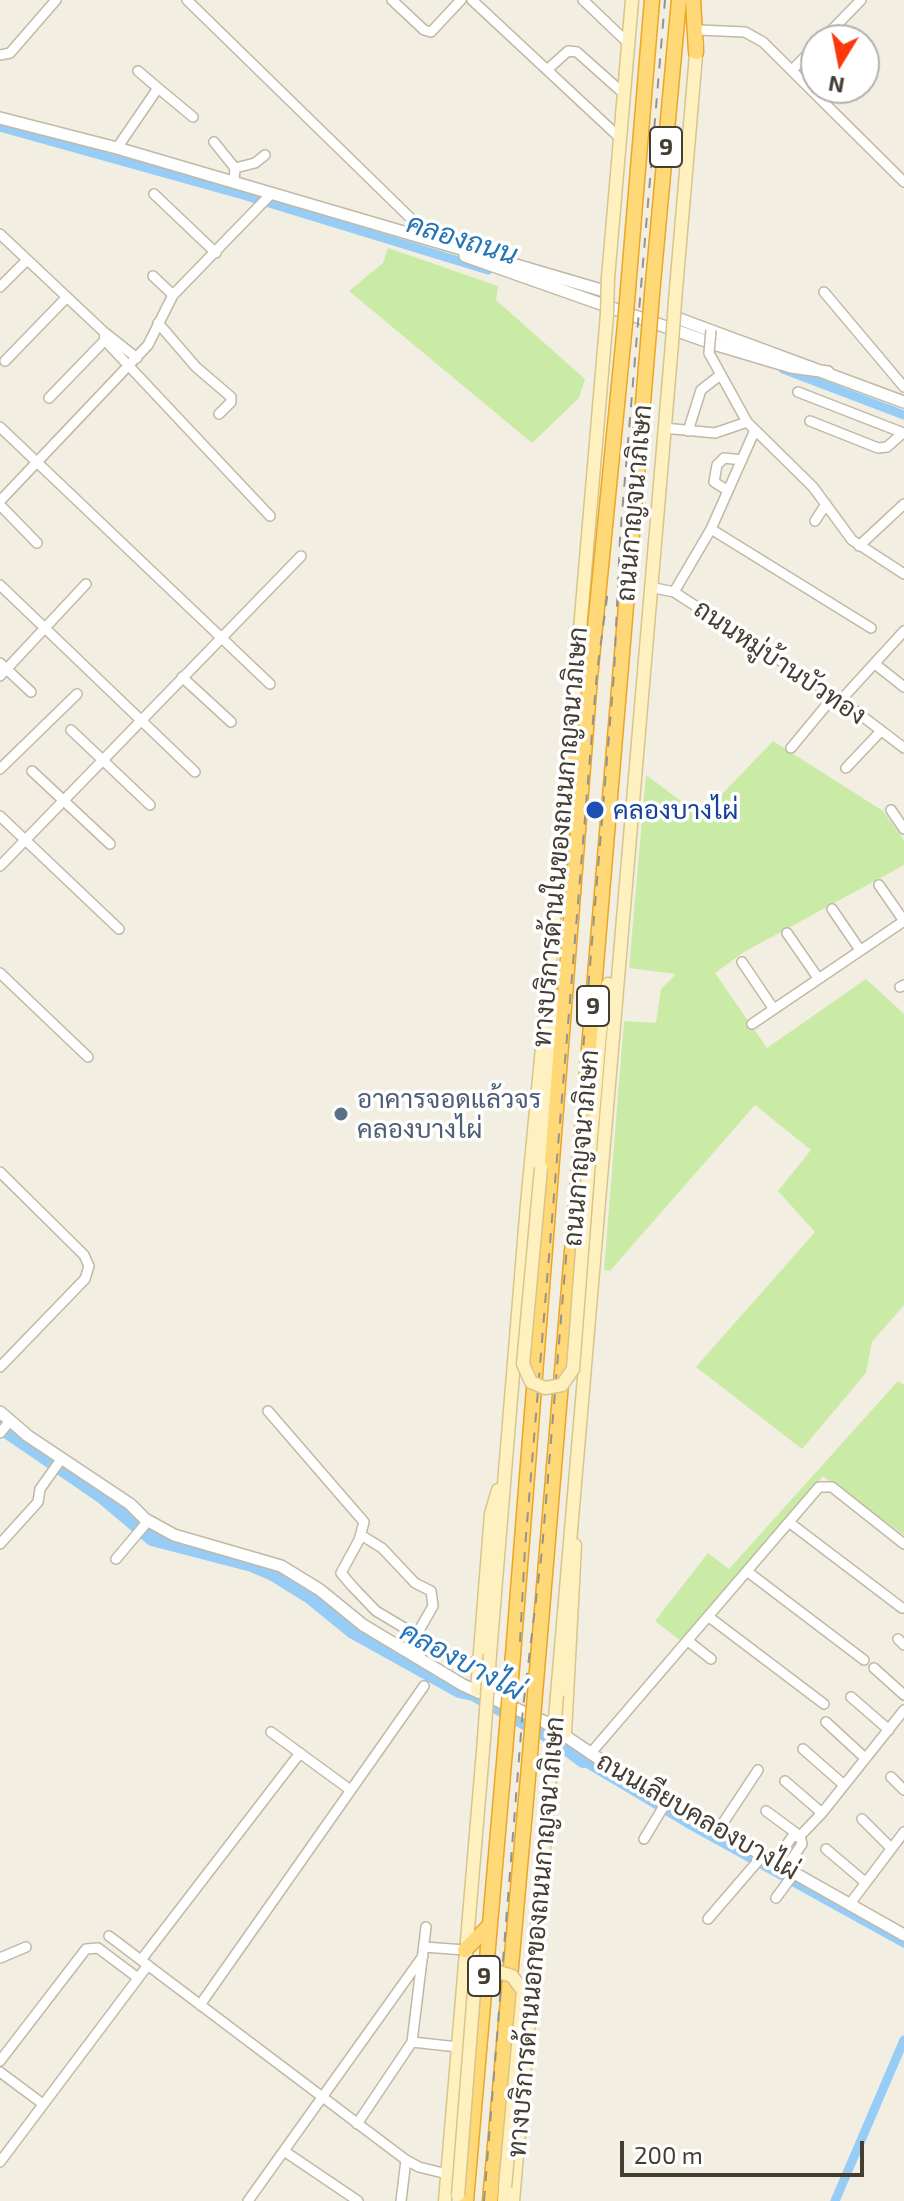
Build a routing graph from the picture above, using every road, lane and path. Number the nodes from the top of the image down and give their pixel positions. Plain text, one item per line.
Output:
1 (187, 0) edge
2 (392, 0) edge
3 (461, 0) edge
4 (472, 0) edge
5 (583, 0) edge
6 (632, 0) edge
7 (650, 0) edge
8 (679, 0) edge
9 (693, 0) edge
10 (701, 0) edge
11 (861, 0) edge
12 (52, 2) edge
13 (838, 24) edge
14 (699, 30) junction
15 (628, 43) junction
16 (696, 52) junction
17 (0, 55) edge
18 (800, 62) edge
19 (547, 70) junction
20 (792, 70) junction
21 (138, 71) dead end
22 (158, 88) junction
23 (623, 93) junction
24 (193, 117) dead end
25 (0, 118) edge
26 (619, 137) junction
27 (214, 142) dead end
28 (117, 148) junction
29 (265, 155) dead end
30 (235, 168) junction
31 (234, 182) junction
32 (904, 182) edge
33 (154, 194) dead end
34 (268, 197) junction
35 (0, 234) edge
36 (435, 242) junction
37 (448, 246) junction
38 (216, 253) junction
39 (27, 260) junction
40 (153, 276) dead end
41 (0, 287) edge
42 (608, 292) junction
43 (824, 292) dead end
44 (173, 295) junction
45 (67, 297) junction
46 (674, 317) junction
47 (158, 323) junction
48 (711, 330) junction
49 (107, 335) junction
50 (5, 361) dead end
51 (133, 361) junction
52 (828, 372) junction
53 (719, 376) junction
54 (798, 392) dead end
55 (902, 395) edge
56 (49, 398) dead end
57 (219, 414) dead end
58 (810, 421) dead end
59 (747, 422) junction
60 (0, 427) edge
61 (664, 428) junction
62 (755, 430) junction
63 (688, 431) junction
64 (903, 431) edge
65 (742, 460) junction
66 (36, 462) junction
67 (727, 490) junction
68 (0, 503) edge
69 (826, 504) junction
70 (904, 504) edge
71 (270, 516) dead end
72 (815, 521) dead end
73 (711, 529) junction
74 (37, 543) dead end
75 (859, 546) junction
76 (301, 556) dead end
77 (904, 574) edge
78 (86, 584) dead end
79 (0, 585) edge
80 (650, 587) junction
81 (674, 592) junction
82 (871, 628) dead end
83 (45, 630) junction
84 (904, 631) edge
85 (220, 638) junction
86 (875, 664) junction
87 (2, 669) edge
88 (182, 677) junction
89 (590, 678) junction
90 (270, 684) dead end
91 (904, 687) edge
92 (31, 692) dead end
93 (77, 694) dead end
94 (838, 698) junction
95 (139, 721) junction
96 (231, 722) dead end
97 (71, 730) dead end
98 (881, 731) junction
99 (791, 748) dead end
100 (904, 748) edge
101 (102, 761) junction
102 (846, 768) dead end
103 (0, 769) edge
104 (32, 771) dead end
105 (195, 772) dead end
106 (567, 784) junction
107 (63, 801) junction
108 (150, 805) dead end
109 (891, 810) dead end
110 (0, 816) edge
111 (904, 829) edge
112 (25, 841) junction
113 (110, 844) dead end
114 (0, 866) edge
115 (879, 885) dead end
116 (557, 898) junction
117 (622, 906) junction
118 (832, 909) dead end
119 (904, 921) edge
120 (119, 929) dead end
121 (787, 933) dead end
122 (860, 950) junction
123 (742, 962) dead end
124 (0, 973) edge
125 (818, 978) junction
126 (773, 1008) junction
127 (752, 1024) dead end
128 (88, 1057) dead end
129 (0, 1172) edge
130 (0, 1367) edge
131 (268, 1411) dead end
132 (0, 1412) edge
133 (6, 1426) edge
134 (61, 1460) junction
135 (505, 1465) junction
136 (571, 1510) junction
137 (790, 1523) junction
138 (146, 1524) junction
139 (361, 1535) junction
140 (0, 1544) edge
141 (904, 1544) edge
142 (116, 1559) dead end
143 (748, 1572) junction
144 (902, 1608) dead end
145 (709, 1617) junction
146 (417, 1634) junction
147 (688, 1641) junction
148 (711, 1659) dead end
149 (864, 1660) dead end
150 (479, 1664) junction
151 (874, 1668) dead end
152 (424, 1686) dead end
153 (477, 1690) junction
154 (904, 1695) edge
155 (851, 1697) dead end
156 (824, 1704) dead end
157 (904, 1710) edge
158 (826, 1722) dead end
159 (889, 1730) junction
160 (271, 1732) dead end
161 (565, 1733) junction
162 (803, 1749) dead end
163 (300, 1753) junction
164 (590, 1754) junction
165 (865, 1758) junction
166 (758, 1770) dead end
167 (891, 1777) dead end
168 (785, 1781) dead end
169 (844, 1785) junction
170 (349, 1789) junction
171 (904, 1790) edge
172 (666, 1803) junction
173 (766, 1811) dead end
174 (822, 1813) junction
175 (862, 1819) dead end
176 (719, 1829) junction
177 (904, 1832) edge
178 (800, 1836) junction
179 (644, 1839) dead end
180 (891, 1848) junction
181 (826, 1849) dead end
182 (763, 1856) junction
183 (788, 1868) junction
184 (865, 1882) junction
185 (776, 1898) dead end
186 (849, 1905) junction
187 (708, 1919) dead end
188 (426, 1927) dead end
189 (487, 1928) junction
190 (904, 1935) edge
191 (109, 1936) dead end
192 (26, 1947) dead end
193 (465, 1950) junction
194 (424, 1951) junction
195 (0, 1958) edge
196 (145, 1963) junction
197 (138, 1978) junction
198 (200, 2005) junction
199 (412, 2042) junction
200 (458, 2047) junction
201 (0, 2061) edge
202 (0, 2072) edge
203 (321, 2097) junction
204 (43, 2104) junction
205 (357, 2124) junction
206 (284, 2151) junction
207 (406, 2160) junction
208 (0, 2162) edge
209 (447, 2174) junction
210 (505, 2194) edge
211 (251, 2198) edge
212 (460, 2199) edge
213 (264, 2201) edge
214 (358, 2201) edge
215 (401, 2201) edge
216 (445, 2201) edge
217 (490, 2201) edge
218 (513, 2201) edge

1 - 36 street
2 - 3 street
4 - 19 street
5 - 15 street
6 - 15 main road, ทางบริการด้านในของถนนกาญจนาภิเษก
7 - 89 highway, ถนนกาญจนาภิเษก / 9, bridge
8 - 217 highway, ถนนกาญจนาภิเษก / 9, bridge
9 - 16 highway
10 - 14 main road, ทางบริการด้านนอกของถนนกาญจนาภิเษก
11 - 13 street
12 - 17 street
14 - 16 main road, ทางบริการด้านนอกของถนนกาญจนาภิเษก
14 - 20 street
15 - 23 main road, ทางบริการด้านในของถนนกาญจนาภิเษก
16 - 46 main road, ทางบริการด้านนอกของถนนกาญจนาภิเษก, bridge
18 - 20 street
19 - 23 street
19 - 26 street
20 - 32 street
21 - 22 street
22 - 24 street
22 - 28 street
23 - 26 main road, ทางบริการด้านในของถนนกาญจนาภิเษก
25 - 28 street
26 - 42 main road, ทางบริการด้านในของถนนกาญจนาภิเษก, bridge
27 - 30 street
28 - 31 street
29 - 30 street
30 - 31 street
31 - 34 street
33 - 38 street
34 - 36 street
34 - 38 street
35 - 39 street
36 - 37 street
37 - 42 street
37 - 52 street
38 - 44 street
39 - 41 street
39 - 45 street
40 - 44 street
42 - 106 main road, ทางบริการด้านในของถนนกาญจนาภิเษก, bridge
43 - 55 street
44 - 47 street
45 - 49 street
45 - 50 street
46 - 48 street
46 - 61 main road, ทางบริการด้านนอกของถนนกาญจนาภิเษก, bridge
47 - 51 street
47 - 57 street
48 - 52 street
48 - 53 street, bridge
49 - 51 street
49 - 56 street
51 - 66 street
51 - 71 street
52 - 55 street
53 - 59 street
53 - 63 street
54 - 64 street
58 - 64 street
59 - 62 street
59 - 63 street
60 - 66 street
61 - 63 street
61 - 80 main road, ทางบริการด้านนอกของถนนกาญจนาภิเษก
62 - 65 street
62 - 69 street
65 - 67 street
65 - 67 street
66 - 68 street
66 - 85 street
67 - 73 street
68 - 74 street
69 - 72 street
69 - 75 street
70 - 75 street
73 - 81 street
73 - 82 street
75 - 77 street
76 - 85 street
78 - 83 street
79 - 83 street
80 - 81 street, ถนนหมู่บ้านบัวทอง
80 - 117 main road, ทางบริการด้านนอกของถนนกาญจนาภิเษก
81 - 94 street, ถนนหมู่บ้านบัวทอง
83 - 87 street
83 - 95 street
84 - 86 street
85 - 88 street
85 - 90 street
86 - 91 street
86 - 94 street
87 - 92 street
88 - 95 street
88 - 96 street
89 - 106 highway
89 - 189 highway, ถนนกาญจนาภิเษก / 9, bridge
93 - 103 street
94 - 98 street, ถนนหมู่บ้านบัวทอง
94 - 99 street
95 - 101 street
95 - 105 street
97 - 101 street
98 - 100 street, ถนนหมู่บ้านบัวทอง
98 - 102 street
101 - 107 street
101 - 108 street
104 - 107 street
106 - 116 main road, ทางบริการด้านในของถนนกาญจนาภิเษก
107 - 112 street
107 - 113 street
109 - 111 street
110 - 112 street
112 - 114 street
112 - 120 street
115 - 119 street
116 - 117 main road, bridge
116 - 135 main road, ทางบริการด้านในของถนนกาญจนาภิเษก
117 - 136 main road, ทางบริการด้านนอกของถนนกาญจนาภิเษก
118 - 122 street
119 - 122 street
121 - 125 street
122 - 125 street
123 - 126 street
124 - 128 street
125 - 126 street
126 - 127 street
129 - 130 street
131 - 139 street
132 - 133 street, ถนนเลียบคลองบางไผ่
133 - 134 street, ถนนเลียบคลองบางไผ่
134 - 138 street, ถนนเลียบคลองบางไผ่
134 - 140 street
135 - 150 main road
135 - 193 main road, ทางบริการด้านในของถนนกาญจนาภิเษก, bridge
136 - 161 main road
136 - 218 main road, ทางบริการด้านนอกของถนนกาญจนาภิเษก, bridge
137 - 141 street
137 - 143 street
137 - 144 street
138 - 142 street
138 - 153 street, ถนนเลียบคลองบางไผ่
139 - 146 street
139 - 146 street
143 - 145 street
143 - 149 street
145 - 147 street
145 - 156 street
146 - 150 street
147 - 148 street
147 - 164 street
150 - 153 main road
151 - 154 street
152 - 170 street
153 - 161 street, ถนนเลียบคลองบางไผ่
155 - 159 street
157 - 159 street
158 - 165 street
159 - 165 street
160 - 163 street
161 - 164 street, ถนนเลียบคลองบางไผ่
162 - 169 street
163 - 170 street
163 - 196 street
164 - 172 street, ถนนเลียบคลองบางไผ่
165 - 169 street
166 - 176 street
167 - 171 street
168 - 174 street
169 - 174 street
170 - 198 street
172 - 176 street, ถนนเลียบคลองบางไผ่
172 - 179 street
173 - 178 street
174 - 178 street
175 - 180 street
176 - 182 street, ถนนเลียบคลองบางไผ่
177 - 180 street
178 - 183 street
180 - 184 street
181 - 184 street
182 - 183 street, ถนนเลียบคลองบางไผ่
182 - 187 street
183 - 185 street
183 - 186 street, ถนนเลียบคลองบางไผ่
184 - 186 street
186 - 190 street, ถนนเลียบคลองบางไผ่
188 - 194 street
189 - 193 highway
189 - 212 highway, ถนนกาญจนาภิเษก / 9
191 - 196 street
192 - 195 street
193 - 194 street
193 - 200 main road, ทางบริการด้านในของถนนกาญจนาภิเษก
194 - 199 street
194 - 203 street
196 - 197 street
196 - 198 street
197 - 201 street
197 - 204 street
198 - 203 street
199 - 200 street
199 - 205 street
200 - 209 main road, ทางบริการด้านในของถนนกาญจนาภิเษก
202 - 204 street
203 - 205 street
203 - 206 street
204 - 208 street
205 - 207 street
206 - 211 street
206 - 214 street
207 - 209 street
207 - 215 street
209 - 216 main road, ทางบริการด้านในของถนนกาญจนาภิเษก
210 - 212 main road, bridge
211 - 213 street

